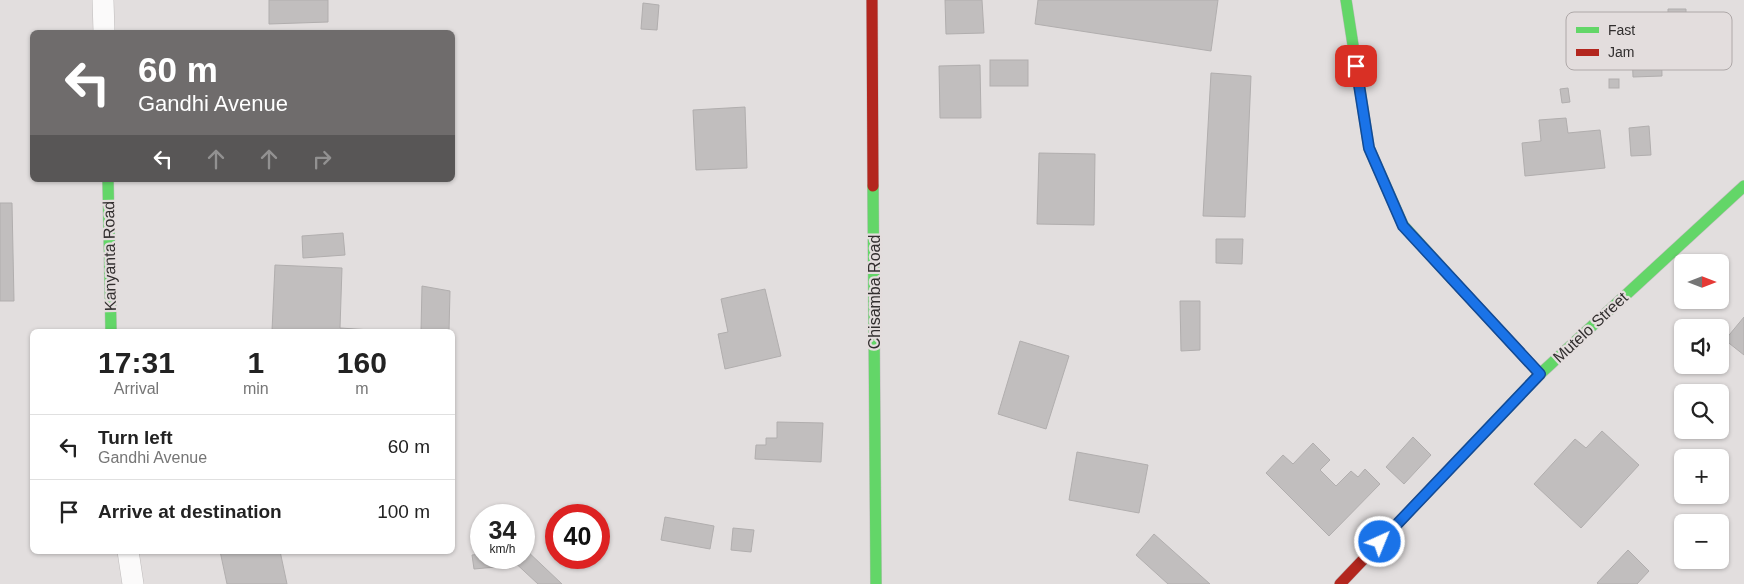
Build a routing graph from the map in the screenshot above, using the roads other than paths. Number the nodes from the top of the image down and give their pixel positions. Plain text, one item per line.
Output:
1 (103, 0) edge
2 (872, 0) edge
3 (1346, 0) edge
4 (104, 30) edge
5 (108, 182) edge
6 (1744, 186) edge
7 (112, 329) edge
8 (1540, 374) junction
9 (128, 554) edge
10 (133, 584) edge
11 (876, 584) edge
12 (1340, 584) edge

1 - 4 street
2 - 11 street, Chisamba Road
3 - 8 street
5 - 7 street, Kanyanta Road
6 - 8 street, Mutelo Street
8 - 12 street, Mutelo Street
9 - 10 street

